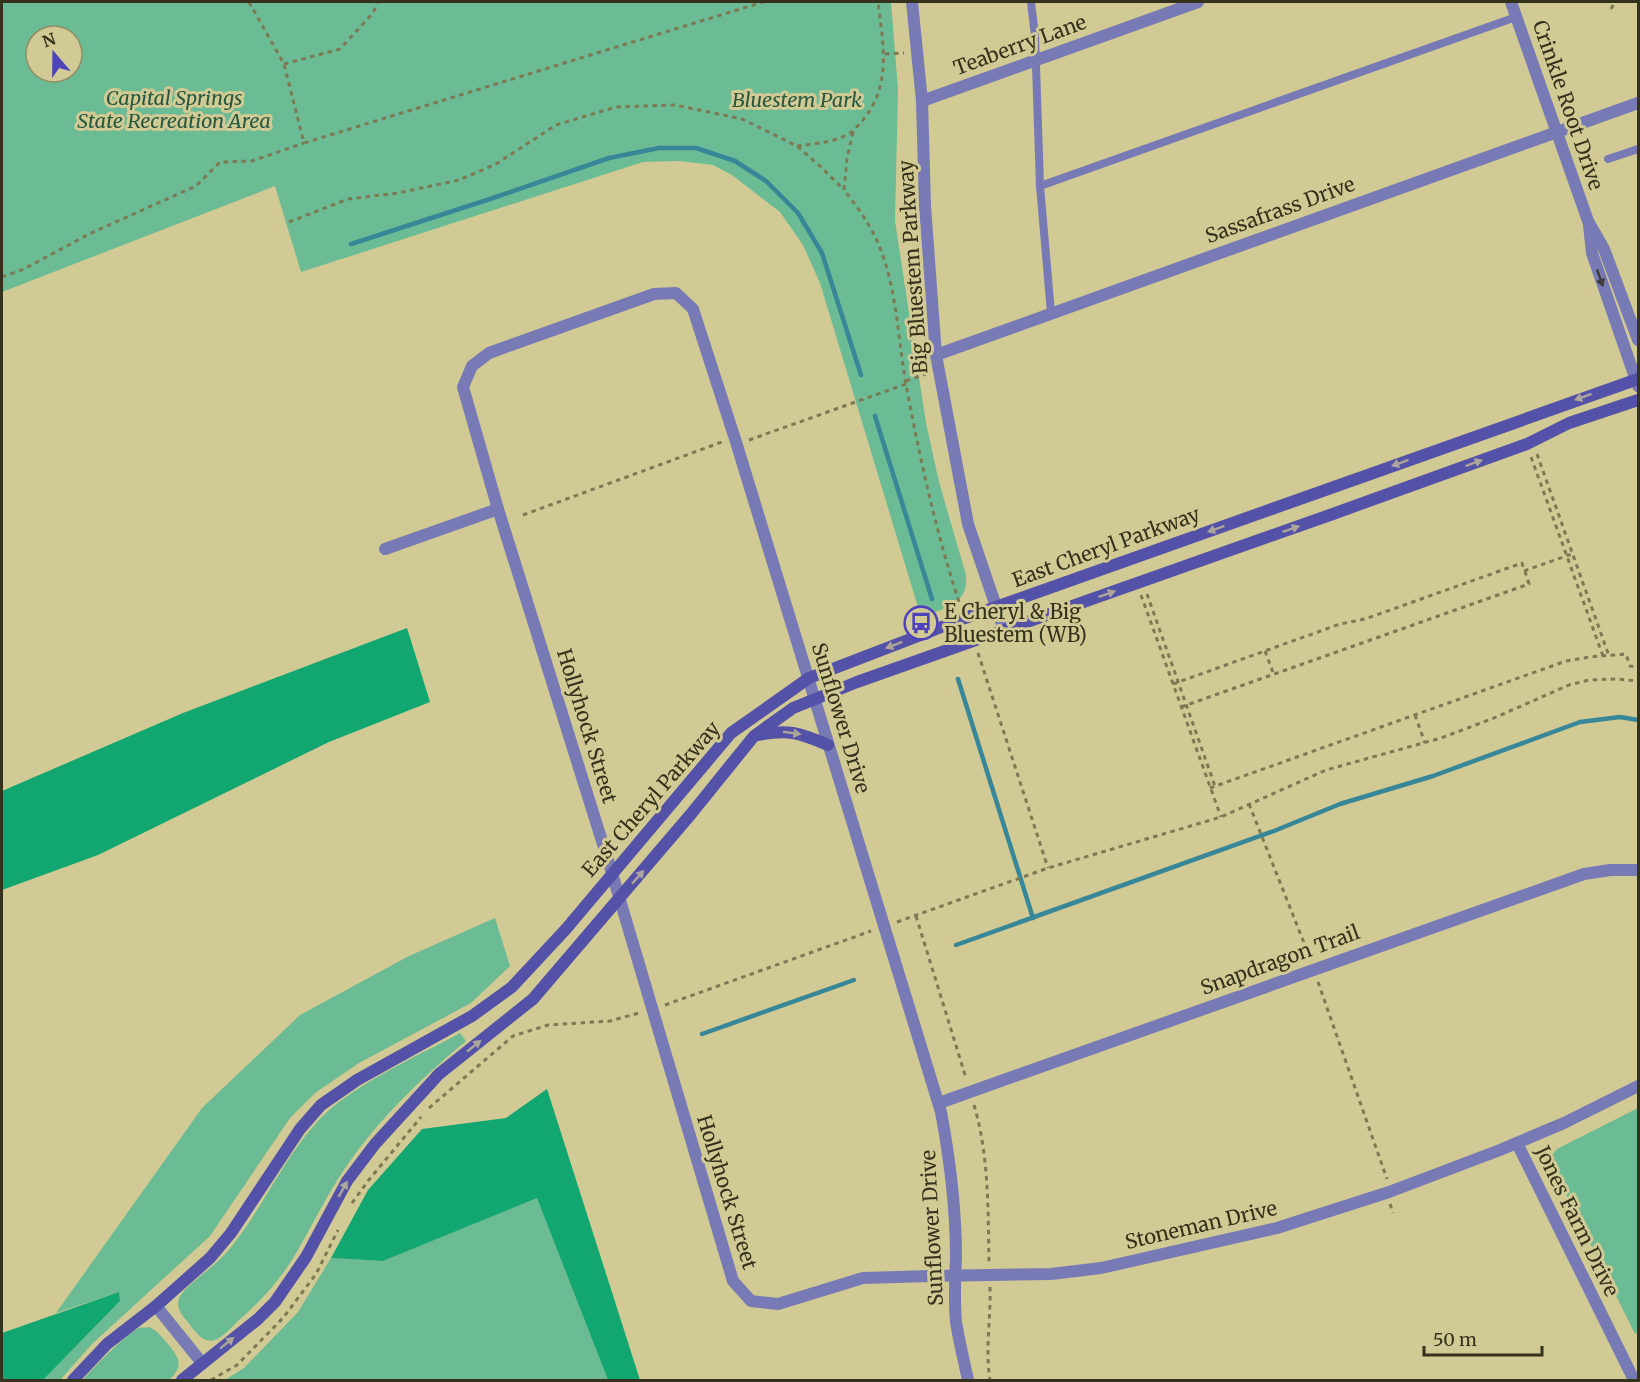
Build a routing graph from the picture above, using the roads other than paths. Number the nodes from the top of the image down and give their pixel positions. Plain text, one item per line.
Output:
1 (912, 2) edge
2 (1031, 2) edge
3 (1198, 2) edge
4 (1511, 2) edge
5 (1516, 17) junction
6 (1035, 60) junction
7 (922, 101) junction
8 (1638, 103) edge
9 (1557, 132) junction
10 (1638, 149) edge
11 (1608, 159) dead end
12 (1040, 186) junction
13 (1588, 221) junction
14 (1051, 313) junction
15 (1638, 340) edge
16 (936, 355) junction
17 (472, 366) joint
18 (1638, 382) edge
19 (1638, 400) edge
20 (498, 508) junction
21 (385, 549) dead end
22 (996, 608) junction
23 (1004, 630) junction
24 (809, 678) junction
25 (815, 699) junction
26 (754, 736) junction
27 (828, 745) junction
28 (1638, 870) edge
29 (612, 873) junction
30 (619, 898) junction
31 (1638, 1086) edge
32 (939, 1103) junction
33 (1517, 1143) junction
34 (954, 1275) junction
35 (751, 1300) joint
36 (156, 1306) junction
37 (202, 1363) junction
38 (73, 1380) edge
39 (182, 1380) edge
40 (968, 1380) edge
41 (1634, 1380) edge

1 - 7 street, Big Bluestem Parkway
2 - 6 lane
3 - 6 street, Teaberry Lane
4 - 5 street, Crinkle Root Drive
5 - 9 street, Crinkle Root Drive
5 - 12 lane
6 - 7 street, Teaberry Lane
6 - 12 lane
7 - 16 street, Big Bluestem Parkway
8 - 9 street, Sassafrass Drive
9 - 13 street, Crinkle Root Drive
9 - 14 street, Sassafrass Drive
10 - 11 lane
12 - 14 lane
13 - 15 street, Crinkle Root Drive
13 -> 18 street, Crinkle Root Drive
14 - 16 street, Sassafrass Drive
16 - 22 street, Big Bluestem Parkway
17 - 20 street, Hollyhock Street
17 - 24 street, Sunflower Drive
18 -> 22 street, East Cheryl Parkway
23 -> 19 street, East Cheryl Parkway
20 - 21 street
20 - 29 street, Hollyhock Street
22 - 23 street, Big Bluestem Parkway
22 -> 24 street, East Cheryl Parkway
23 - 25 street, East Cheryl Parkway
24 - 25 street, Sunflower Drive
24 - 29 street, East Cheryl Parkway
25 - 26 street, East Cheryl Parkway
25 - 27 street, Sunflower Drive
26 -> 27 street
30 -> 26 street, East Cheryl Parkway
27 - 32 street, Sunflower Drive
28 - 32 street, Snapdragon Trail
29 - 30 street, Hollyhock Street
29 - 36 street, East Cheryl Parkway
30 - 35 street, Hollyhock Street
37 -> 30 street, East Cheryl Parkway
31 - 33 street, Stoneman Drive
32 - 34 street, Sunflower Drive
33 - 34 street, Stoneman Drive
33 - 41 street, Jones Farm Drive
34 - 35 street, Stoneman Drive
34 - 40 street, Sunflower Drive
36 - 37 street
36 - 38 street, East Cheryl Parkway
37 - 39 street, East Cheryl Parkway

